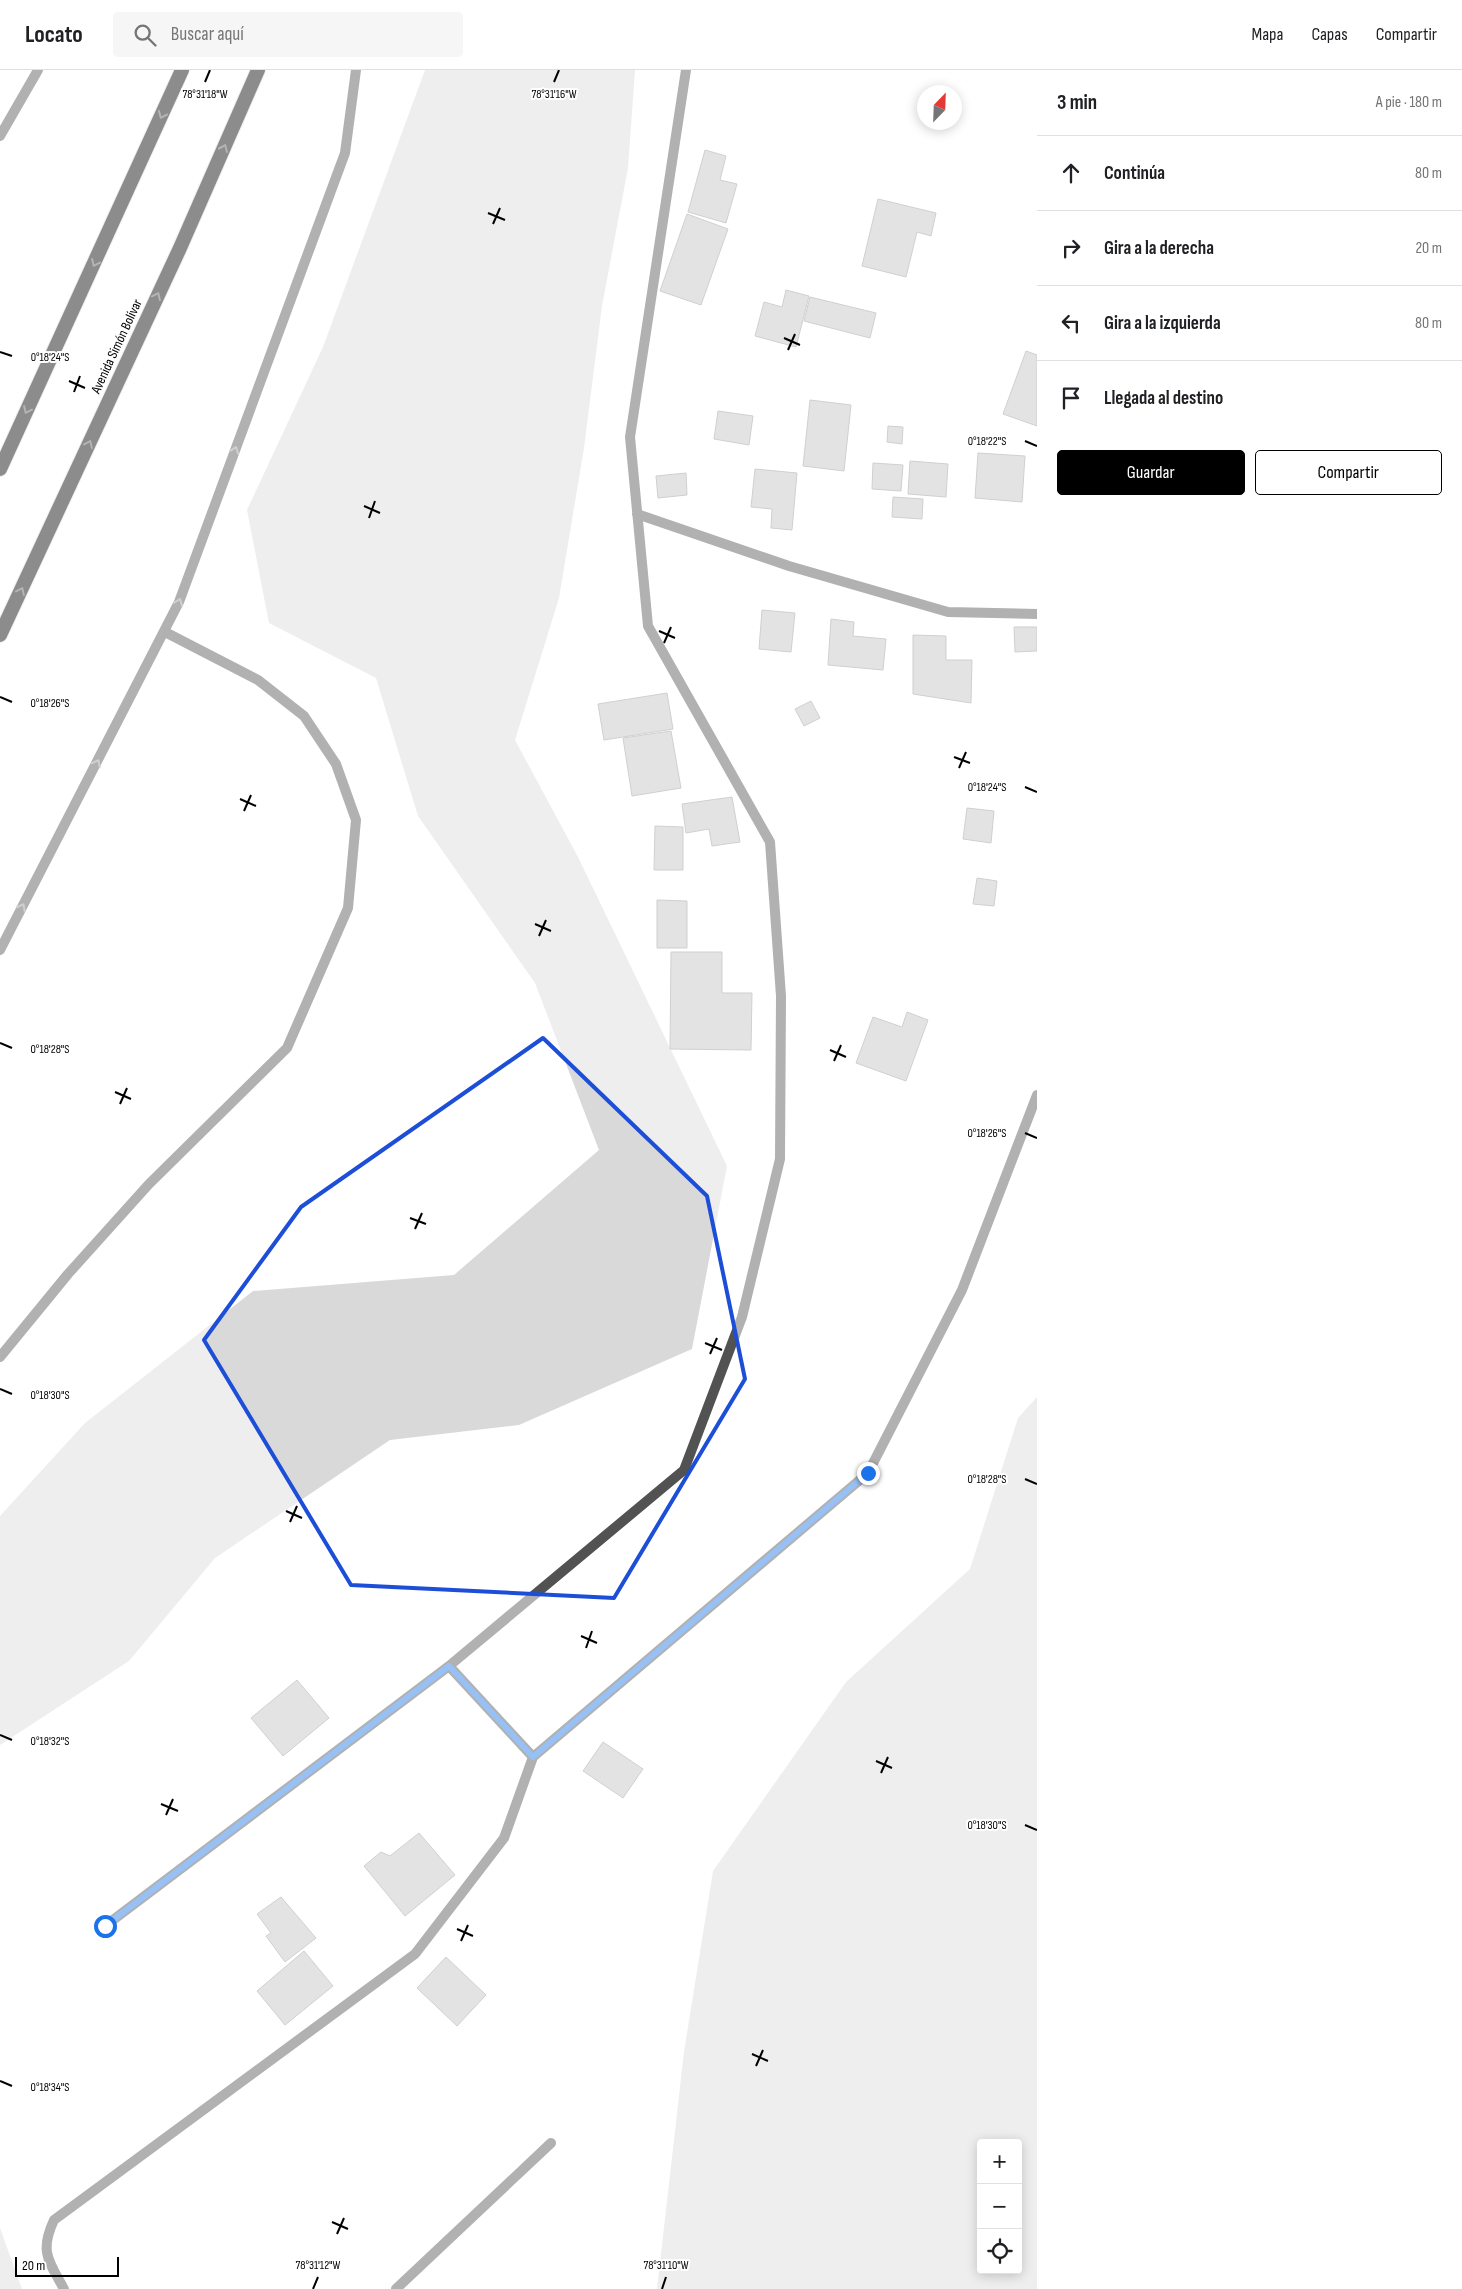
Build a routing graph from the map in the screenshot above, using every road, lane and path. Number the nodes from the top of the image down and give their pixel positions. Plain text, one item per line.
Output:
1 (38, 70) edge
2 (182, 70) edge
3 (258, 70) edge
4 (356, 70) edge
5 (686, 70) edge
6 (0, 136) edge
7 (0, 469) edge
8 (637, 514) junction
9 (1037, 614) edge
10 (165, 632) junction
11 (0, 635) edge
12 (0, 950) edge
13 (1037, 1095) edge
14 (0, 1357) edge
15 (449, 1666) junction
16 (533, 1757) junction
17 (105, 1926) dead end
18 (551, 2143) dead end
19 (64, 2289) edge
20 (396, 2289) edge

1 - 6 street
2 -> 7 highway
11 -> 3 highway, Avenida Simón Bolívar
10 -> 4 street
5 - 8 street
8 - 9 street
8 - 15 street
12 -> 10 street
10 - 14 street
13 - 16 street
15 - 16 street
15 - 17 street
16 - 19 street
18 - 20 street

